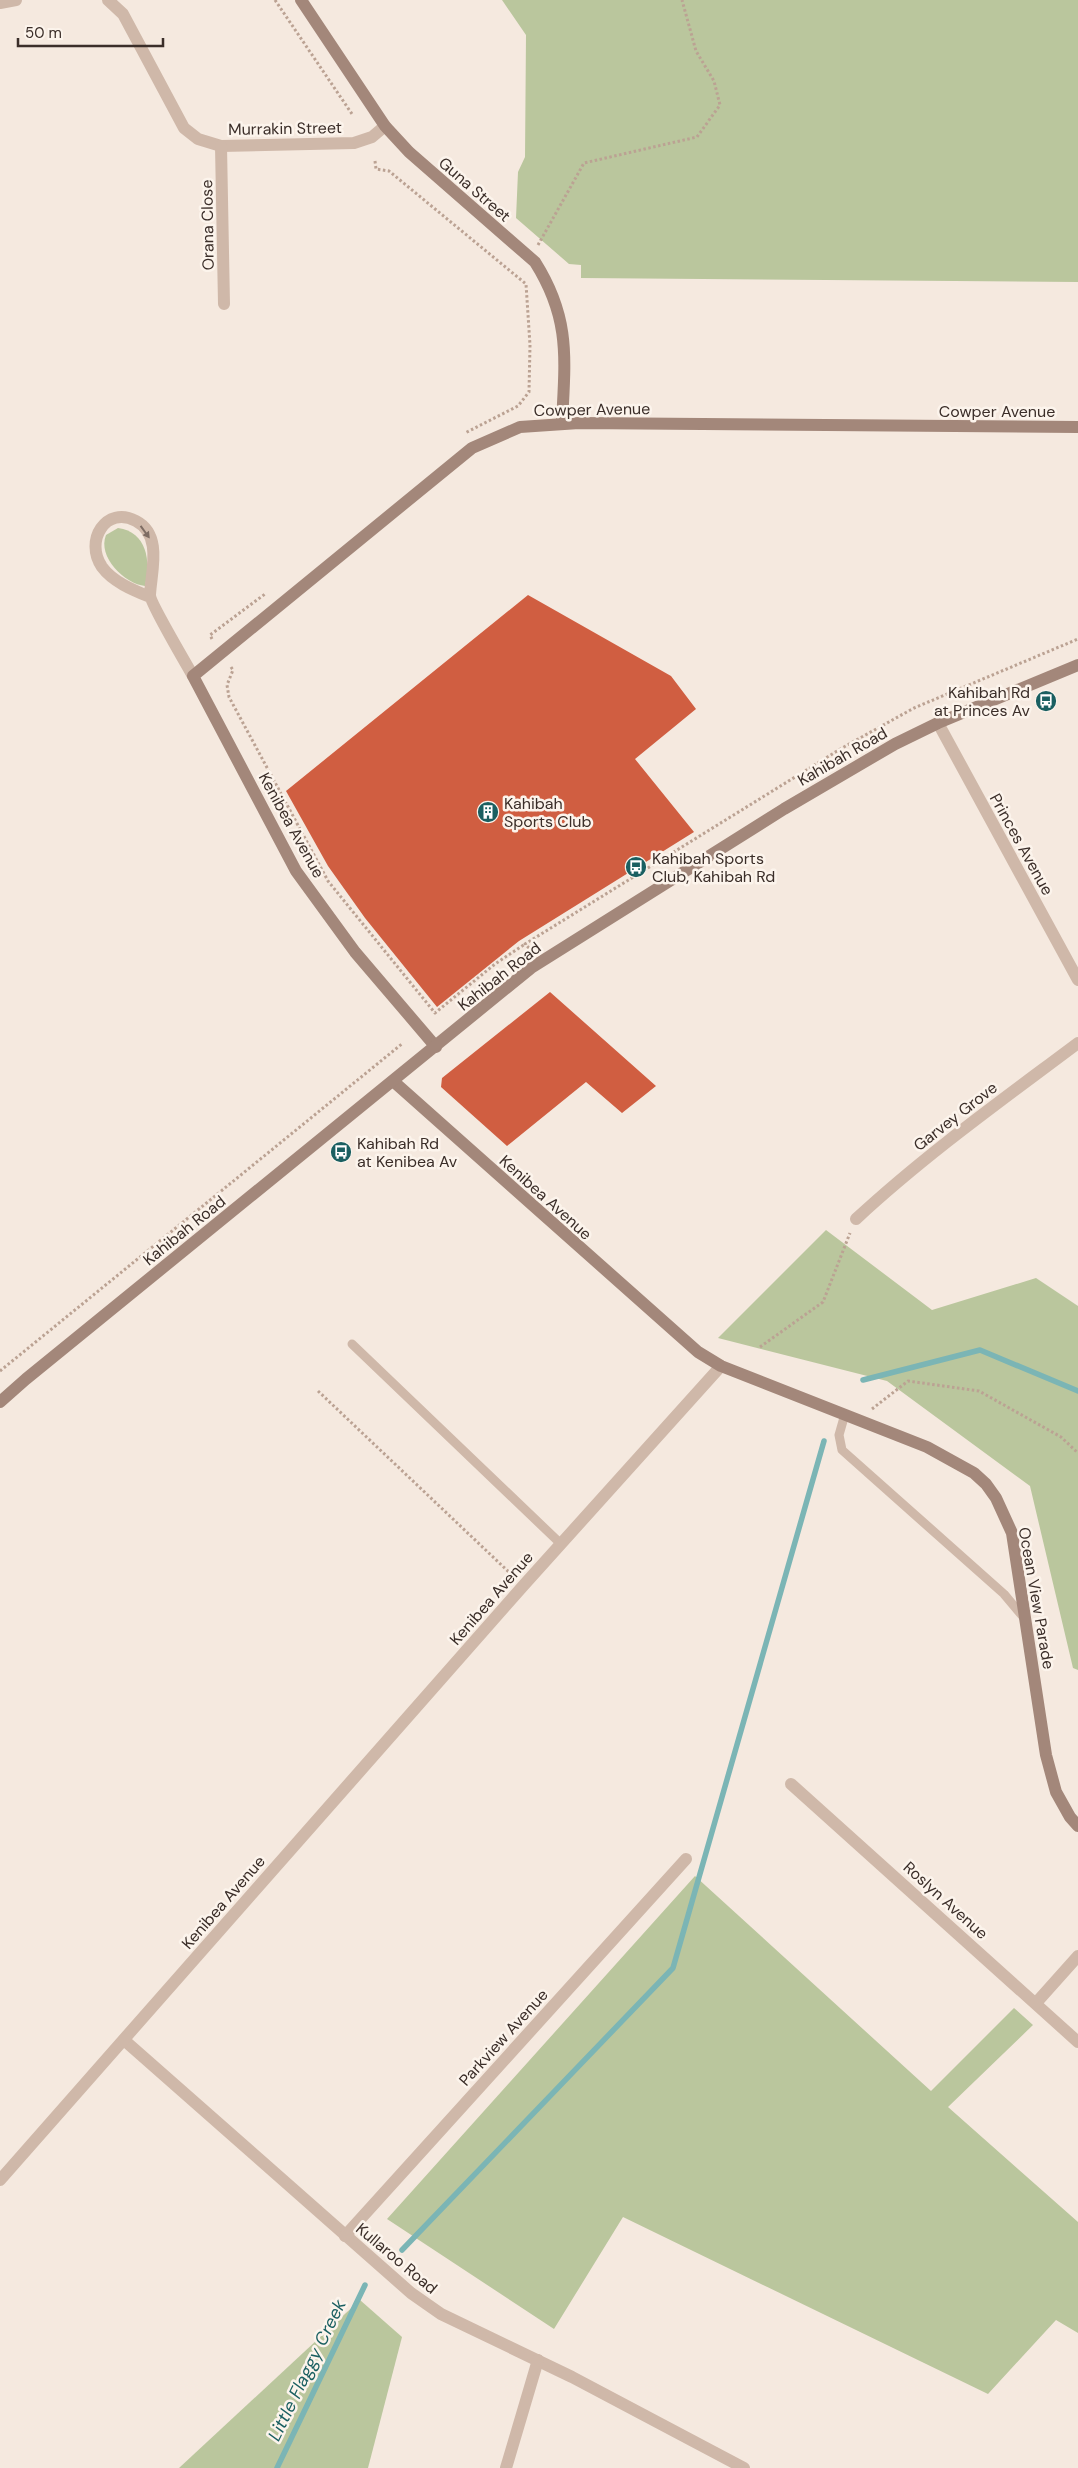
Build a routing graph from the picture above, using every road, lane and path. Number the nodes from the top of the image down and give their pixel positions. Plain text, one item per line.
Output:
1 (16, 0) edge
2 (108, 0) edge
3 (275, 0) edge
4 (301, 0) edge
5 (682, 0) edge
6 (0, 3) edge
7 (352, 114) dead end
8 (385, 126) junction
9 (221, 146) junction
10 (375, 161) dead end
11 (530, 259) junction
12 (224, 304) dead end
13 (562, 423) junction
14 (1078, 428) edge
15 (464, 433) dead end
16 (266, 593) dead end
17 (150, 597) junction
18 (212, 639) dead end
19 (1078, 664) edge
20 (231, 667) dead end
21 (193, 676) junction
22 (938, 723) junction
23 (525, 944) dead end
24 (1078, 980) edge
25 (435, 1013) junction
26 (431, 1017) dead end
27 (402, 1043) dead end
28 (1078, 1044) edge
29 (436, 1047) junction
30 (393, 1081) junction
31 (856, 1219) joint
32 (352, 1344) dead end
33 (760, 1347) dead end
34 (721, 1366) junction
35 (0, 1371) edge
36 (318, 1391) dead end
37 (0, 1402) edge
38 (845, 1414) junction
39 (859, 1419) junction
40 (1078, 1453) edge
41 (561, 1544) junction
42 (523, 1586) junction
43 (1025, 1620) junction
44 (791, 1784) dead end
45 (1078, 1826) edge
46 (686, 1859) dead end
47 (1078, 1956) edge
48 (1036, 2003) junction
49 (124, 2040) junction
50 (1078, 2042) edge
51 (0, 2180) edge
52 (345, 2236) junction
53 (538, 2360) junction
54 (506, 2468) edge
55 (744, 2468) edge

1 - 6 street
2 - 9 street, Murrakin Street
3 - 7 path
4 - 8 main road, Guna Street
5 - 11 path
8 - 9 street, Murrakin Street
8 - 11 main road, Guna Street
9 - 12 street, Orana Close
10 - 15 path
11 - 13 main road, Guna Street
13 - 14 main road, Cowper Avenue
13 - 21 main road, Cowper Avenue
16 - 18 path
17 -> 17 street
17 - 21 street, Kenibea Avenue
19 - 22 main road, Kahibah Road
20 - 25 path
21 - 29 main road, Kenibea Avenue
22 - 24 street, Princes Avenue
22 - 29 main road, Kahibah Road
23 - 25 path
25 - 26 path
27 - 35 path
28 - 31 street, Garvey Grove
29 - 30 main road, Kahibah Road
30 - 34 main road, Kenibea Avenue
30 - 37 main road, Kahibah Road
31 - 33 path
32 - 41 lane
34 - 38 main road, Ocean View Parade
34 - 41 street, Kenibea Avenue
36 - 42 path
38 - 39 main road, Ocean View Parade
38 - 43 lane
39 - 40 path
39 - 43 main road, Ocean View Parade
41 - 42 street, Kenibea Avenue
42 - 49 street, Kenibea Avenue
43 - 45 main road, Ocean View Parade
44 - 48 street, Roslyn Avenue
46 - 52 street, Parkview Avenue
47 - 48 street
48 - 50 street, Roslyn Avenue
49 - 51 street, Kenibea Avenue
49 - 52 street, Kullaroo Road
52 - 53 street, Kullaroo Road
53 - 54 street
53 - 55 street, Kullaroo Road

